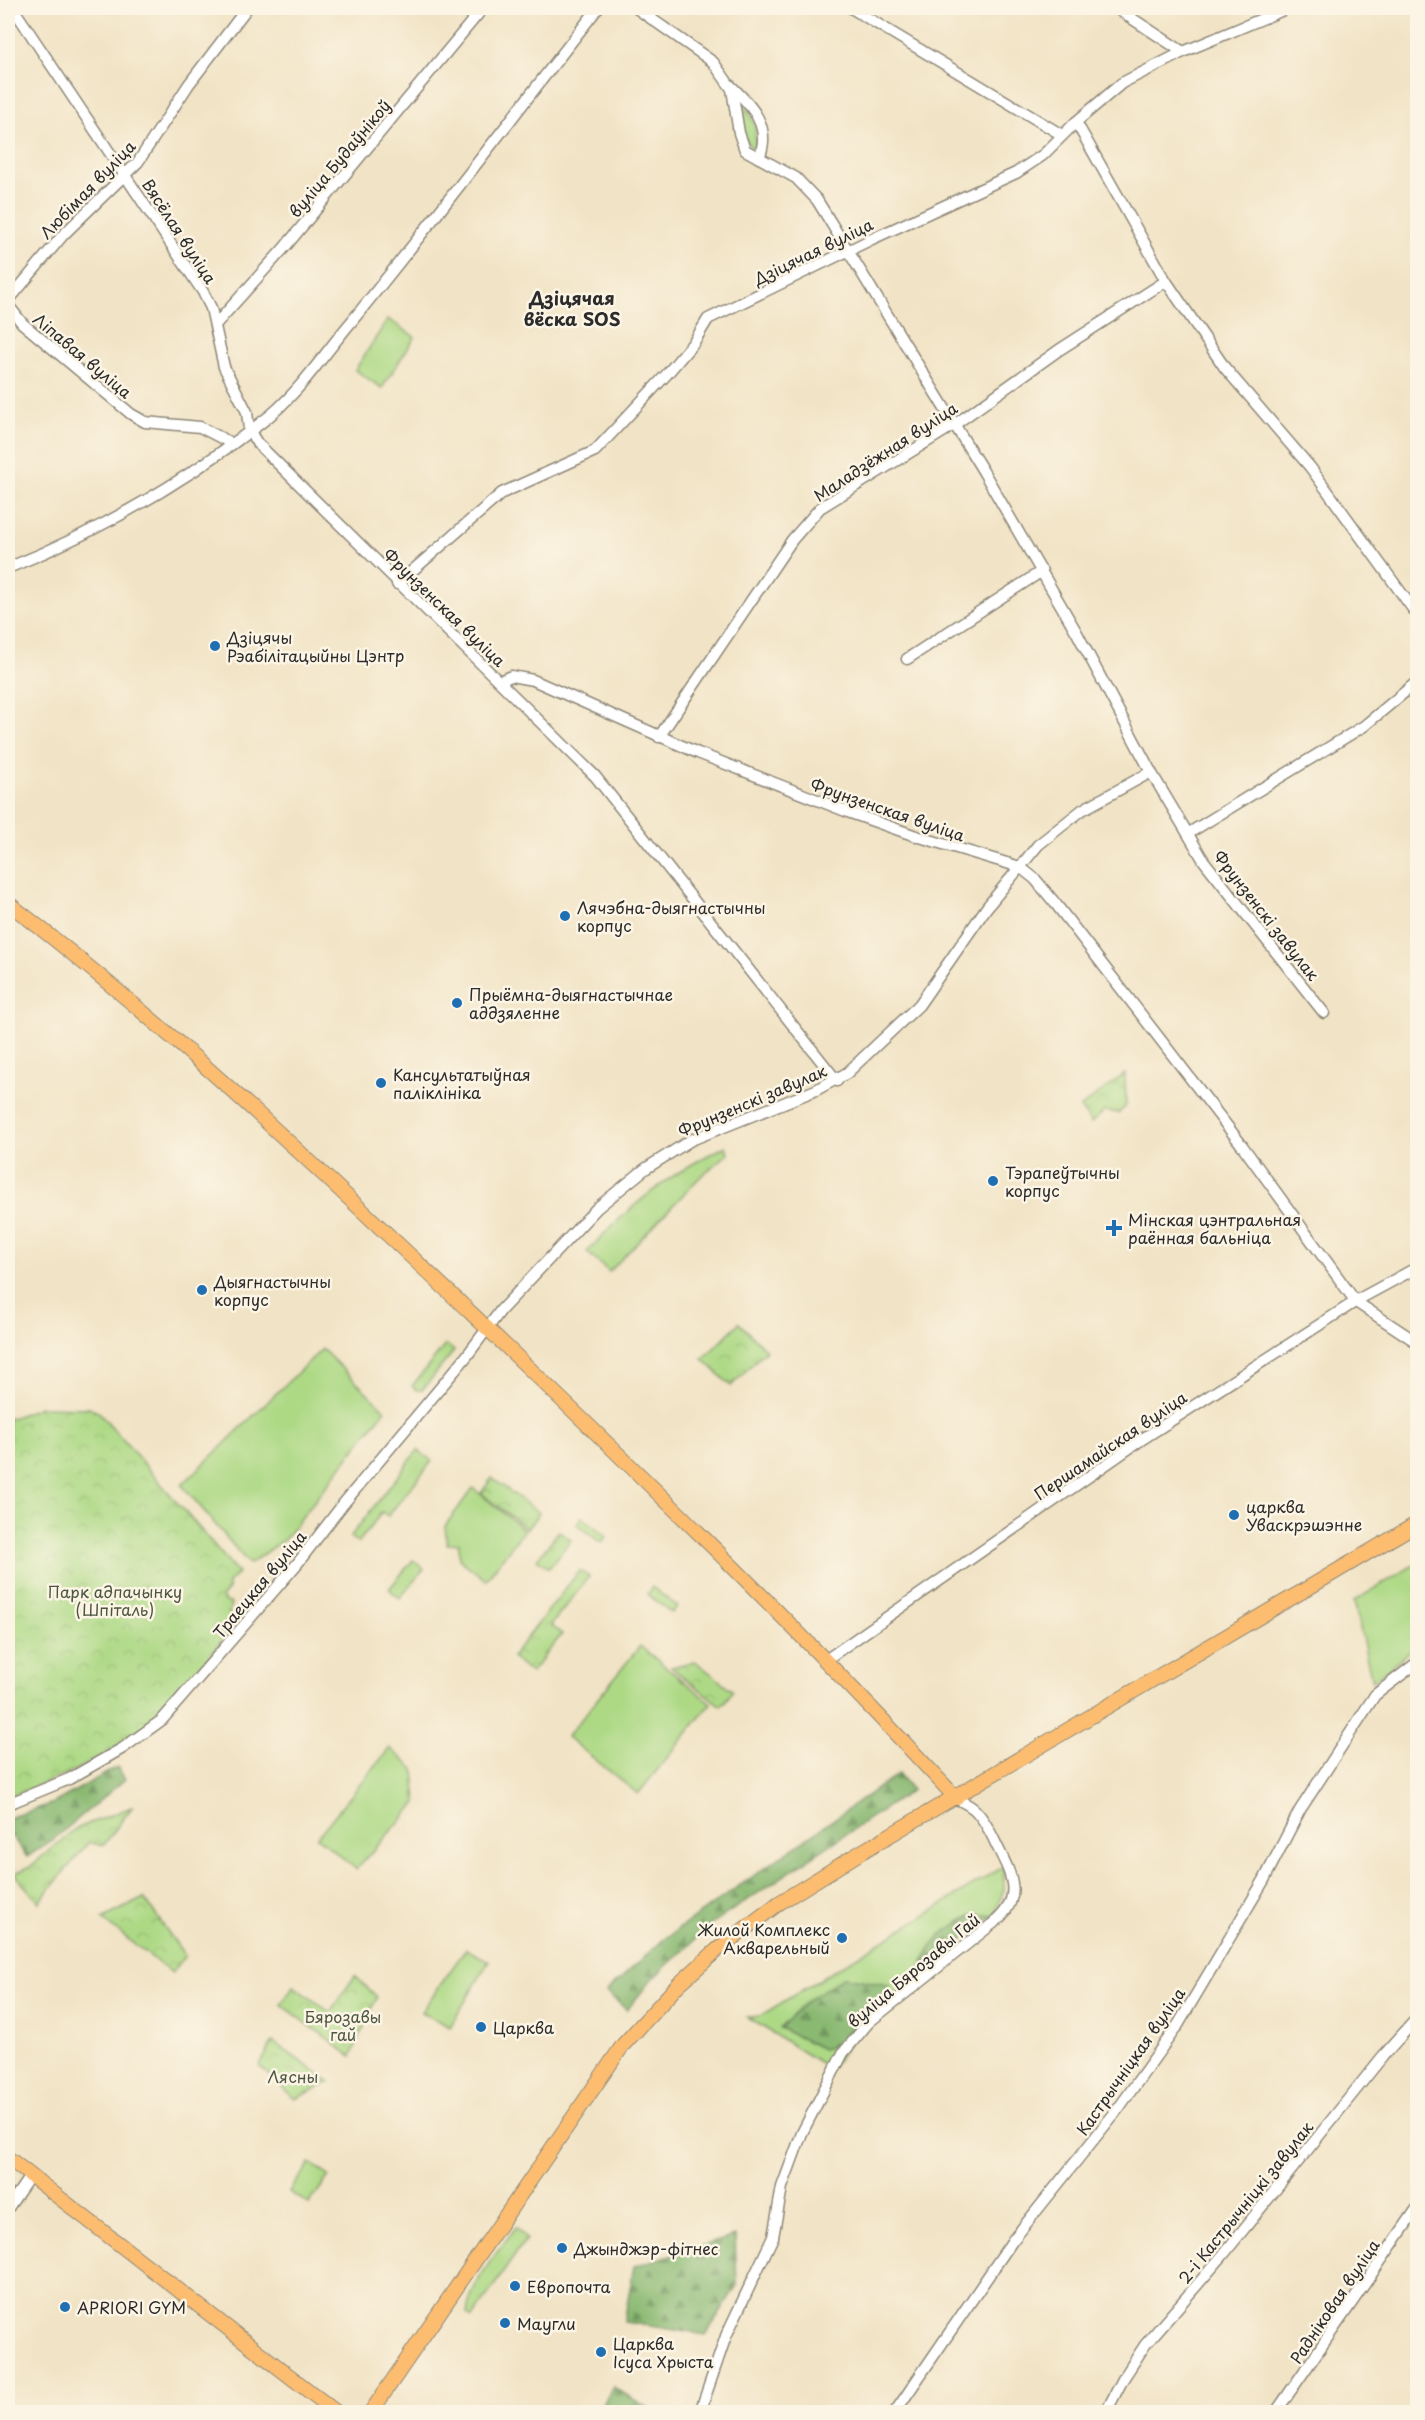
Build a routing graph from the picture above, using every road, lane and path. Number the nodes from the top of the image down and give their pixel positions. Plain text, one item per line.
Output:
1 (14, 8) edge
2 (247, 8) edge
3 (483, 8) edge
4 (598, 8) edge
5 (636, 8) edge
6 (850, 8) edge
7 (1116, 8) edge
8 (1288, 8) edge
9 (236, 12) edge
10 (1183, 52) junction
11 (729, 83) junction
12 (1076, 122) junction
13 (1062, 135) junction
14 (759, 158) junction
15 (124, 173) junction
16 (850, 252) junction
17 (1166, 281) junction
18 (8, 303) edge
19 (215, 325) junction
20 (954, 425) junction
21 (249, 430) junction
22 (231, 443) junction
23 (8, 568) edge
24 (1042, 571) junction
25 (397, 584) junction
26 (1418, 616) edge
27 (908, 659) dead end
28 (500, 681) junction
29 (1418, 681) edge
30 (659, 737) junction
31 (1151, 772) junction
32 (1189, 833) junction
33 (1020, 867) junction
34 (8, 903) edge
35 (1324, 1013) dead end
36 (837, 1080) junction
37 (1418, 1267) edge
38 (1356, 1302) junction
39 (488, 1330) junction
40 (1418, 1343) edge
41 (1418, 1523) edge
42 (827, 1659) junction
43 (1418, 1662) edge
44 (956, 1798) junction
45 (8, 1804) edge
46 (1418, 2017) edge
47 (8, 2158) edge
48 (30, 2176) junction
49 (1418, 2207) edge
50 (8, 2208) edge
51 (336, 2412) edge
52 (371, 2412) edge
53 (700, 2412) edge
54 (895, 2412) edge
55 (1106, 2412) edge
56 (1276, 2412) edge

1 - 15 street, Вясёлая вуліца
2 - 9 street, Любімая вуліца
3 - 19 street, вуліца Будаўнікоў
4 - 21 street
5 - 11 street
6 - 13 street
7 - 10 street
8 - 10 street, Дзіцячая вуліца
9 - 15 street, Любімая вуліца
10 - 12 street, Дзіцячая вуліца
11 - 14 street
11 - 14 street
12 - 13 street, Дзіцячая вуліца
12 - 17 street
13 - 16 street, Дзіцячая вуліца
14 - 16 street, Фрунзенскі завулак
15 - 18 street, Любімая вуліца
15 - 19 street, Вясёлая вуліца
16 - 20 street, Фрунзенскі завулак
16 - 25 street, Дзіцячая вуліца
17 - 20 street, Маладзёжная вуліца
17 - 26 street
18 - 22 street, Ліпавая вуліца
19 - 21 street, Вясёлая вуліца
20 - 24 street, Фрунзенскі завулак
20 - 30 street, Маладзёжная вуліца
21 - 22 street
21 - 25 street, Фрунзенская вуліца
22 - 23 street
24 - 27 street
24 - 31 street, Фрунзенскі завулак
25 - 28 street, Фрунзенская вуліца
28 - 30 street, Фрунзенская вуліца
28 - 36 street
29 - 32 street
30 - 33 street, Фрунзенская вуліца
31 - 32 street, Фрунзенскі завулак
31 - 33 street, Фрунзенскі завулак
32 - 35 street, Фрунзенскі завулак
33 - 36 street, Фрунзенскі завулак
33 - 38 street, Фрунзенская вуліца
34 - 39 main road
36 - 39 street, Фрунзенскі завулак
37 - 38 street, Першамайская вуліца
38 - 40 street, Фрунзенская вуліца
38 - 42 street, Першамайская вуліца
39 - 42 main road
39 - 45 street, Траецкая вуліца
41 - 44 main road
42 - 44 main road
43 - 54 street, Кастрычніцкая вуліца
44 - 52 main road
44 - 53 street, вуліца Бярозавы Гай
46 - 55 street, 2-і Кастрычніцкі завулак
47 - 48 main road
48 - 50 street
48 - 51 main road
49 - 56 street, Радніковая вуліца

